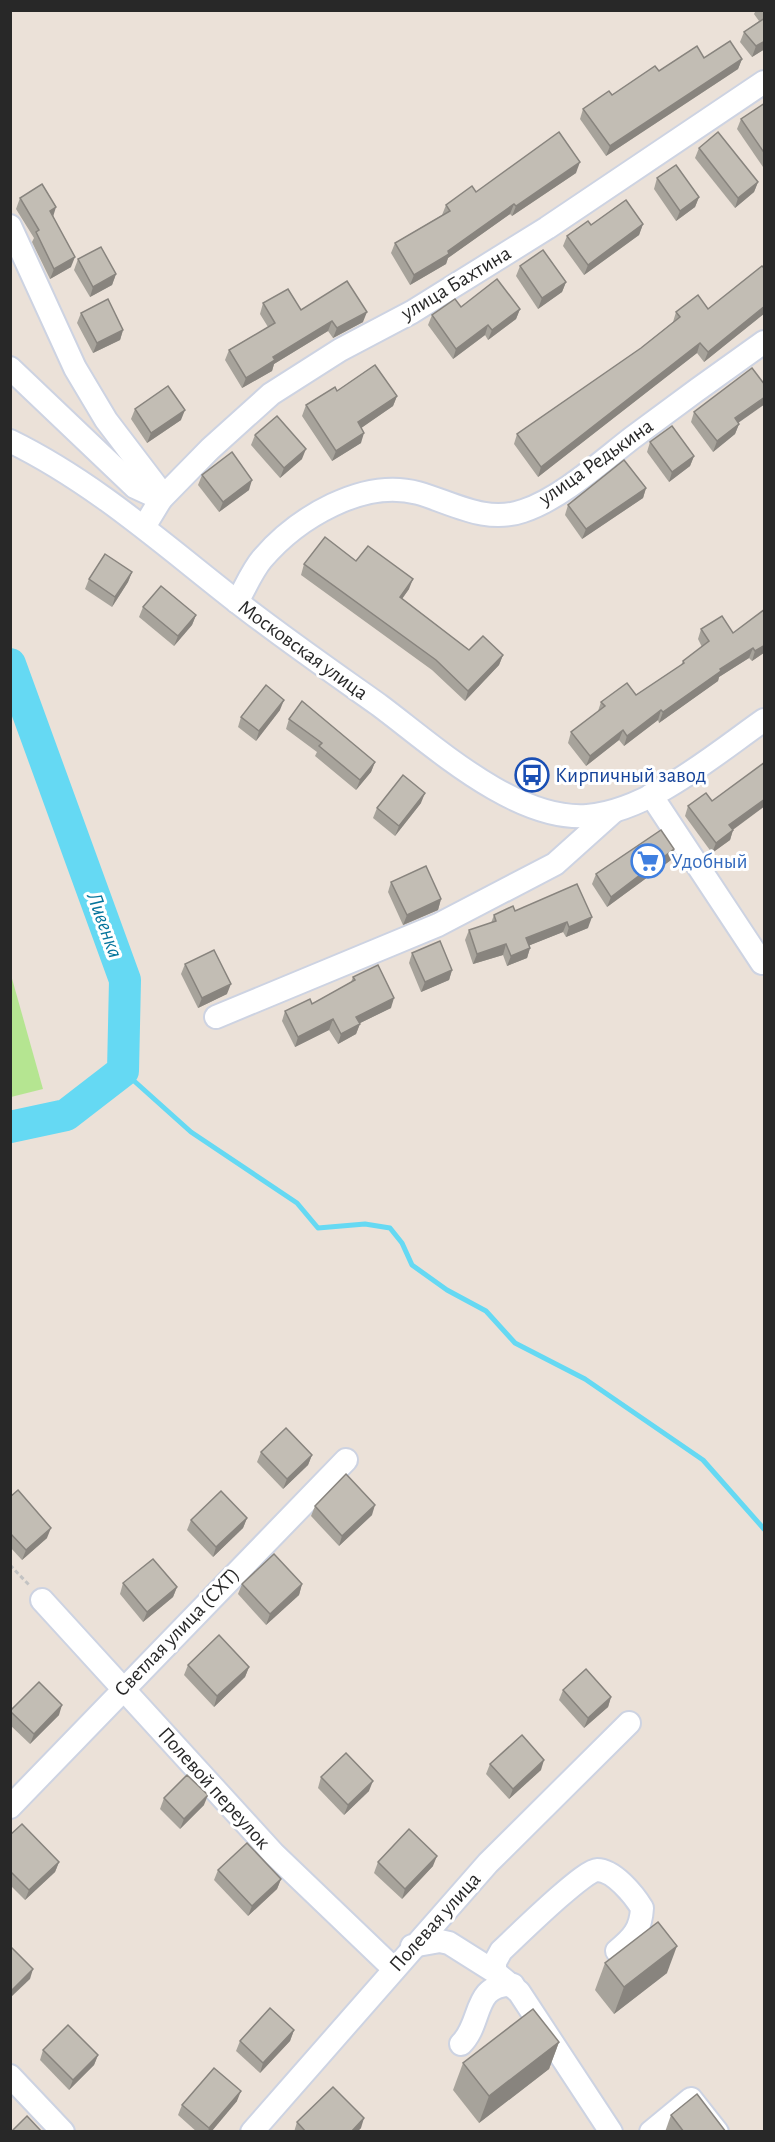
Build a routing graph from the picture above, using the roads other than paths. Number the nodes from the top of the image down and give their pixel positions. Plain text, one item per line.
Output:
1 (765, 82) edge
2 (10, 226) edge
3 (765, 342) edge
4 (10, 368) edge
5 (10, 441) edge
6 (161, 499) junction
7 (144, 527) junction
8 (237, 602) junction
9 (765, 720) edge
10 (651, 795) junction
11 (613, 812) junction
12 (762, 963) dead end
13 (216, 1017) dead end
14 (346, 1460) dead end
15 (42, 1600) road end
16 (122, 1689) junction
17 (629, 1723) dead end
18 (10, 1807) edge
19 (412, 1946) junction
20 (617, 1951) edge
21 (394, 1969) junction
22 (504, 1978) junction
23 (461, 2044) dead end
24 (10, 2076) edge
25 (63, 2132) edge
26 (252, 2132) edge
27 (611, 2132) edge
28 (651, 2132) edge
29 (717, 2132) edge

1 - 6 street, улица Бахтина
2 - 6 street
3 - 8 street, улица Редькина
4 - 6 street
5 - 7 street, Московская улица
6 - 7 street, улица Бахтина
7 - 8 street, Московская улица
8 - 11 street, Московская улица
9 - 10 street, Московская улица
10 - 11 street, Московская улица
10 - 12 street
11 - 13 street, Московская улица
14 - 16 street, Светлая улица (СХТ)
15 - 16 street, Полевой переулок
16 - 18 street, Светлая улица (СХТ)
16 - 21 street, Полевой переулок
17 - 19 street, Полевая улица
19 - 21 street, Полевая улица
19 - 22 street
20 - 22 street
21 - 26 street, Полевая улица
22 - 23 street
22 - 27 street
24 - 25 street
28 - 29 street

